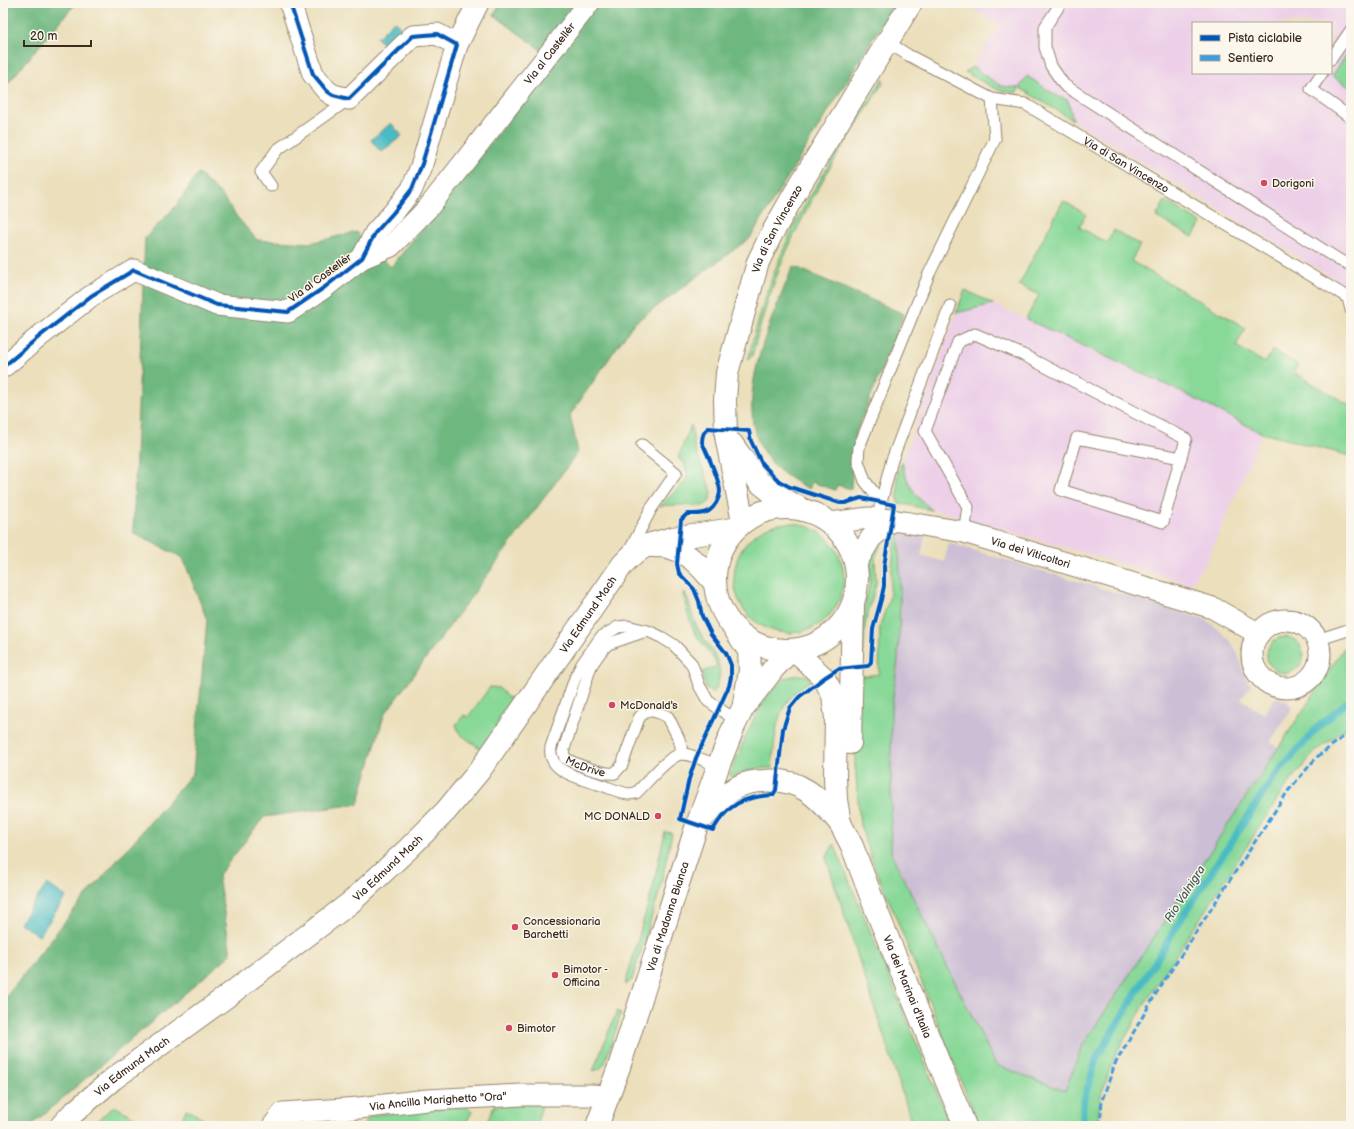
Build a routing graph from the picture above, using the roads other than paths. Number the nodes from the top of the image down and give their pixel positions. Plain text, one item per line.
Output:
1 (290, 3) edge
2 (478, 3) edge
3 (589, 3) edge
4 (911, 3) edge
5 (1061, 3) edge
6 (1351, 30) edge
7 (887, 42) junction
8 (457, 44) junction
9 (1332, 58) edge
10 (1321, 74) edge
11 (349, 99) junction
12 (992, 99) junction
13 (1351, 118) edge
14 (271, 186) dead end
15 (362, 258) junction
16 (1351, 265) edge
17 (950, 306) dead end
18 (1351, 310) edge
19 (3, 367) edge
20 (726, 436) junction
21 (642, 445) dead end
22 (1181, 458) junction
23 (803, 510) junction
24 (884, 513) junction
25 (830, 523) junction
26 (738, 525) junction
27 (964, 532) junction
28 (647, 545) junction
29 (856, 563) junction
30 (623, 564) junction
31 (714, 581) junction
32 (853, 606) junction
33 (1351, 629) edge
34 (648, 631) junction
35 (736, 631) junction
36 (1259, 634) junction
37 (1317, 640) junction
38 (792, 650) junction
39 (740, 715) junction
40 (683, 754) junction
41 (718, 766) junction
42 (840, 823) junction
43 (697, 825) junction
44 (852, 846) junction
45 (609, 1096) junction
46 (61, 1126) edge
47 (273, 1126) edge
48 (597, 1126) edge
49 (965, 1126) edge

1 - 11 street
2 - 8 street, Via al Castellér
3 - 15 street, Via al Castellér
4 - 7 main road, Via di San Vincenzo
5 - 16 lane
6 - 9 lane
7 - 12 lane, Via di San Vincenzo
7 - 20 main road, Via di San Vincenzo
8 - 11 street
8 - 15 street, Via al Castellér
10 - 13 lane
11 - 14 lane
12 - 18 lane, Via di San Vincenzo
12 - 24 lane
15 - 19 street, Via al Castellér
17 - 24 lane
20 - 23 main road
20 - 26 main road, Via di San Vincenzo
21 - 30 lane
22 - 22 lane
22 - 27 lane
23 - 25 main road
23 - 26 main road
24 - 25 street, Via dei Viticoltori
24 - 27 street, Via dei Viticoltori
24 - 29 street
25 - 29 main road
26 - 28 main road, Via Edmund Mach
26 - 31 main road
27 - 36 street, Via dei Viticoltori
28 - 30 main road, Via Edmund Mach
28 - 31 main road
29 - 32 main road
30 - 46 main road, Via Edmund Mach
31 - 35 main road, Via di Madonna Bianca
32 - 38 main road
32 - 44 main road, Via dei Marinai d'Italia
33 - 37 lane
34 - 39 lane
34 - 40 lane
34 - 40 lane, McDrive
35 - 38 main road
35 - 39 main road, Via di Madonna Bianca
36 - 37 street
36 - 37 street
38 - 39 main road, Via di Madonna Bianca
38 - 42 main road, Via dei Marinai d'Italia
39 - 41 main road, Via di Madonna Bianca
40 - 41 lane
41 - 43 main road, Via di Madonna Bianca
42 - 43 main road
42 - 44 main road, Via dei Marinai d'Italia
43 - 45 main road, Via di Madonna Bianca
44 - 49 main road, Via dei Marinai d'Italia
45 - 47 street, Via Ancilla Marighetto "Ora"
45 - 48 main road, Via di Madonna Bianca

